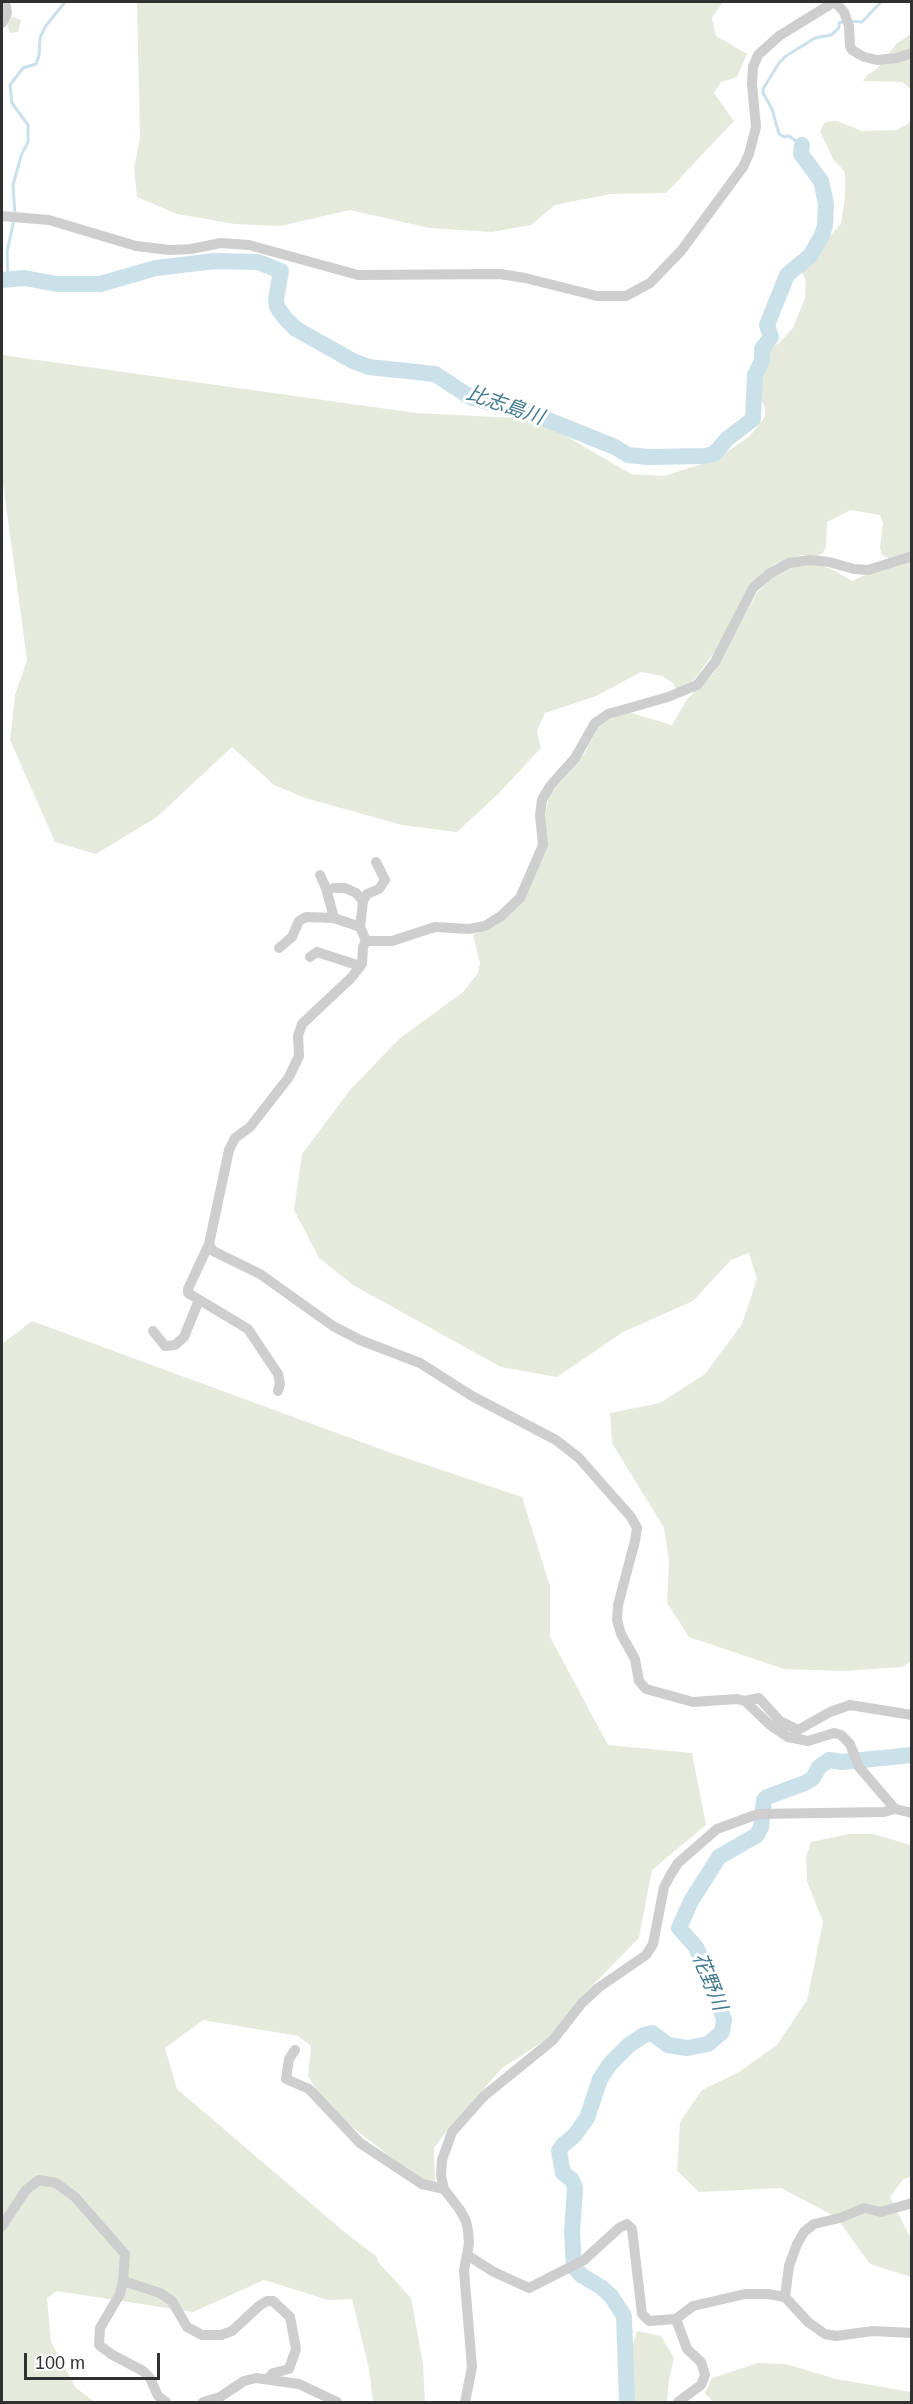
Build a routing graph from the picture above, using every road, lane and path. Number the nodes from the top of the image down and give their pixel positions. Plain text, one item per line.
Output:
1 (5, 2) edge
2 (834, 2) edge
3 (2, 23) edge
4 (912, 53) edge
5 (10, 217) edge
6 (912, 556) edge
7 (376, 862) dead end
8 (320, 875) dead end
9 (334, 888) dead end
10 (363, 901) junction
11 (334, 918) junction
12 (360, 927) junction
13 (366, 941) junction
14 (279, 948) dead end
15 (310, 957) dead end
16 (360, 966) junction
17 (209, 1244) junction
18 (199, 1300) junction
19 (153, 1331) dead end
20 (278, 1391) dead end
21 (745, 1701) junction
22 (912, 1715) edge
23 (895, 1809) junction
24 (912, 1814) edge
25 (296, 2050) dead end
26 (444, 2189) junction
27 (912, 2203) edge
28 (2, 2226) edge
29 (467, 2255) junction
30 (123, 2282) junction
31 (785, 2297) junction
32 (676, 2319) junction
33 (912, 2333) edge
34 (268, 2379) junction
35 (166, 2403) edge
36 (203, 2403) edge
37 (337, 2403) edge
38 (465, 2403) edge
39 (678, 2403) edge

1 - 3 street
2 - 4 street
2 - 5 street
6 - 13 street
7 - 10 street
8 - 11 street
9 - 10 street
10 - 12 street
11 - 12 street
11 - 14 street
12 - 13 street
13 - 16 street
15 - 16 street
16 - 17 street
17 - 18 street
17 - 21 street
18 - 19 street
18 - 20 street
21 - 22 street
21 - 23 street
23 - 24 street
23 - 26 street
25 - 26 street
26 - 29 street
27 - 31 street
28 - 30 street
29 - 32 street
29 - 38 street
30 - 34 street
30 - 35 street
31 - 32 street
31 - 33 street
32 - 39 street
34 - 36 street
34 - 37 street

